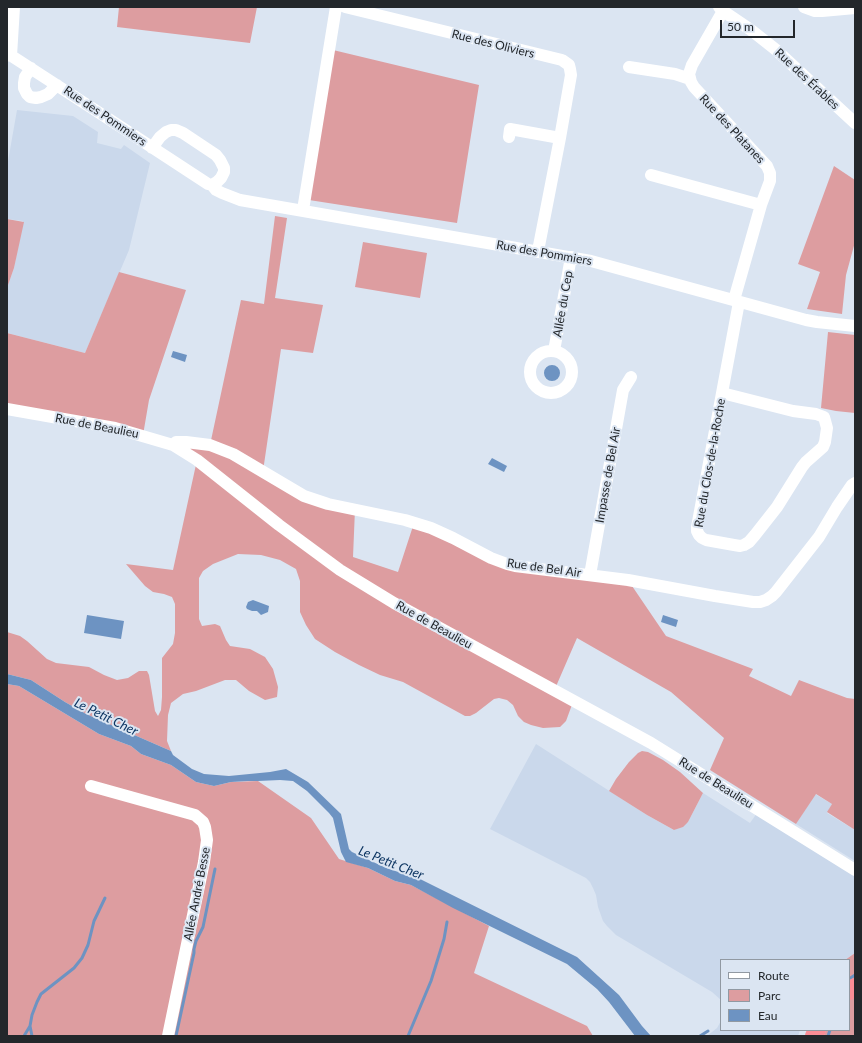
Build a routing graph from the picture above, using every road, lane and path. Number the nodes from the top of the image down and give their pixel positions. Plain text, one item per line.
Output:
1 (14, 7) edge
2 (336, 7) edge
3 (345, 7) edge
4 (804, 7) edge
5 (855, 8) edge
6 (721, 9) edge
7 (9, 55) edge
8 (629, 67) dead end
9 (31, 68) junction
10 (690, 79) junction
11 (57, 85) junction
12 (855, 123) edge
13 (509, 137) dead end
14 (560, 138) junction
15 (152, 148) junction
16 (651, 175) dead end
17 (216, 182) junction
18 (761, 205) junction
19 (303, 210) junction
20 (538, 251) junction
21 (571, 257) junction
22 (736, 301) junction
23 (855, 326) edge
24 (554, 351) dead end
25 (631, 378) dead end
26 (722, 393) junction
27 (7, 409) edge
28 (173, 445) junction
29 (855, 483) edge
30 (590, 575) junction
31 (91, 786) dead end
32 (855, 870) edge
33 (168, 1036) edge

1 - 7 street
2 - 19 street
3 - 14 street, Rue des Oliviers
4 - 5 street
6 - 10 street
6 - 12 street, Rue des Érables
7 - 9 street, Rue des Pommiers
8 - 10 street
9 - 11 street, Rue des Pommiers
9 - 11 street, Rue des Pommiers
10 - 18 street, Rue des Platanes
11 - 15 street, Rue des Pommiers
13 - 14 street
14 - 20 street, Rue des Oliviers
15 - 17 street, Rue des Pommiers
15 - 17 street, Rue des Pommiers
16 - 18 street
17 - 19 street, Rue des Pommiers
18 - 22 street, Rue des Platanes
19 - 20 street, Rue des Pommiers
20 - 21 street, Rue des Pommiers
21 - 22 street, Rue des Pommiers
21 - 24 street, Allée du Cep
22 - 23 street, Rue des Pommiers
22 - 26 street, Rue du Clos-de-la-Roche
25 - 30 street, Impasse de Bel Air
26 - 26 street, Rue du Clos-de-la-Roche
27 - 28 street, Rue de Beaulieu
28 - 30 street, Rue de Bel Air
28 - 32 street, Rue de Beaulieu
29 - 30 street, Rue de Bel Air
31 - 33 street, Allée André Besse

